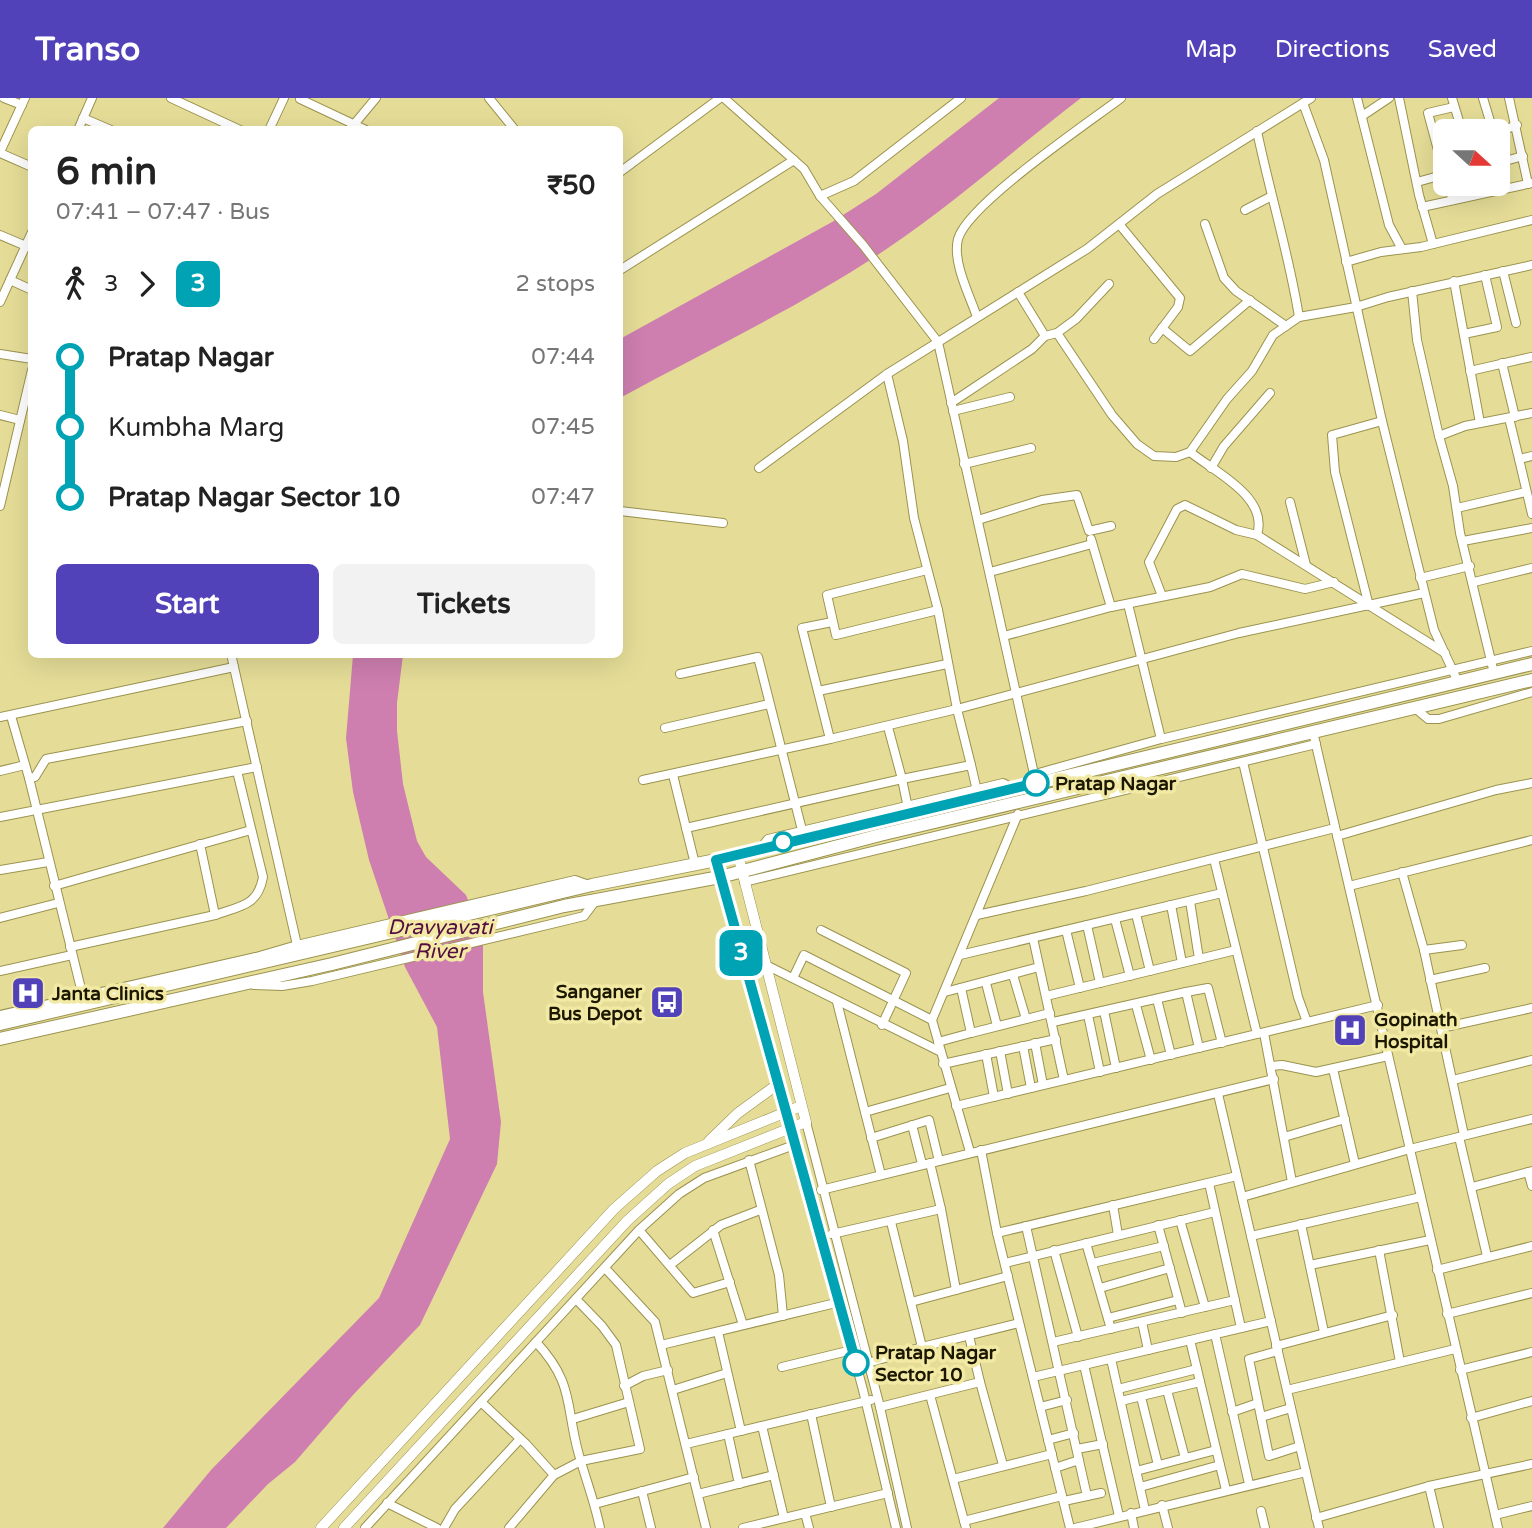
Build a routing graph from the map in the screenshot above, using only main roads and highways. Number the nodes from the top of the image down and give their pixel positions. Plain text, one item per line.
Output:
1 (1532, 664) edge
2 (1532, 680) edge
3 (738, 855) junction
4 (716, 860) junction
5 (720, 877) junction
6 (743, 877) junction
7 (0, 1024) edge
8 (0, 1039) edge
9 (778, 1084) junction
10 (801, 1106) junction
11 (787, 1110) junction
12 (792, 1126) junction
13 (709, 1142) junction
14 (321, 1528) edge
15 (344, 1528) edge

1 - 3 highway
2 - 6 highway
3 - 4 highway
3 - 6 main road
4 - 5 main road
4 - 7 highway
5 - 6 highway
5 - 8 highway
5 - 9 main road
6 - 10 main road
9 - 11 main road
9 - 13 main road
10 - 11 main road
10 - 12 main road
11 - 12 main road
11 - 13 main road
12 - 15 main road
13 - 14 main road

